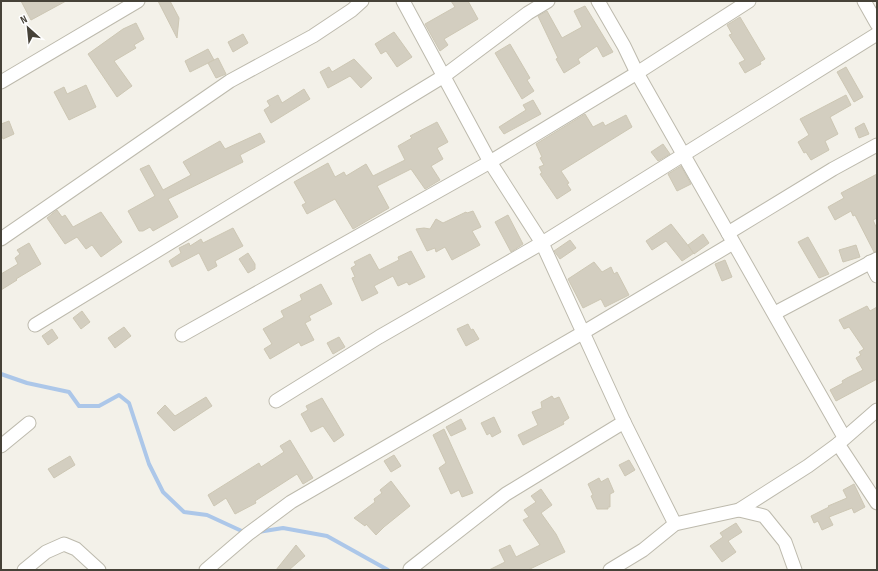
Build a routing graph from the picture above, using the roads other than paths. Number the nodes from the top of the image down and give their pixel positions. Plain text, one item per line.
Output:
1 (138, 1) edge
2 (362, 1) edge
3 (403, 1) edge
4 (548, 1) edge
5 (598, 1) edge
6 (749, 1) edge
7 (864, 1) edge
8 (877, 24) edge
9 (877, 34) edge
10 (637, 73) junction
11 (444, 76) junction
12 (1, 82) edge
13 (877, 145) edge
14 (684, 153) junction
15 (490, 162) junction
16 (1, 238) edge
17 (730, 238) junction
18 (542, 243) junction
19 (874, 260) edge
20 (877, 276) edge
21 (775, 313) junction
22 (35, 325) dead end
23 (584, 332) junction
24 (182, 335) dead end
25 (276, 401) dead end
26 (877, 410) edge
27 (624, 422) junction
28 (28, 423) dead end
29 (841, 440) junction
30 (1, 446) edge
31 (877, 503) edge
32 (740, 510) junction
33 (675, 524) junction
34 (410, 569) dead end
35 (24, 570) edge
36 (99, 570) edge
37 (206, 570) edge
38 (610, 570) edge
39 (795, 570) edge

1 - 12 street
2 - 16 street
3 - 11 street
4 - 11 street
5 - 10 street
6 - 10 street
7 - 8 street
9 - 14 street
10 - 14 street
10 - 15 street
11 - 15 street
11 - 22 street
13 - 17 street
14 - 17 street
14 - 18 street
15 - 18 street
15 - 24 street
17 - 21 street
17 - 23 street
18 - 23 street
18 - 25 street
19 - 20 street
19 - 21 street
21 - 29 street
23 - 27 street
23 - 37 street
26 - 29 street
27 - 33 street
27 - 34 street
28 - 30 street
29 - 31 street
29 - 32 street
32 - 33 street
32 - 39 street
33 - 38 street
35 - 36 street

